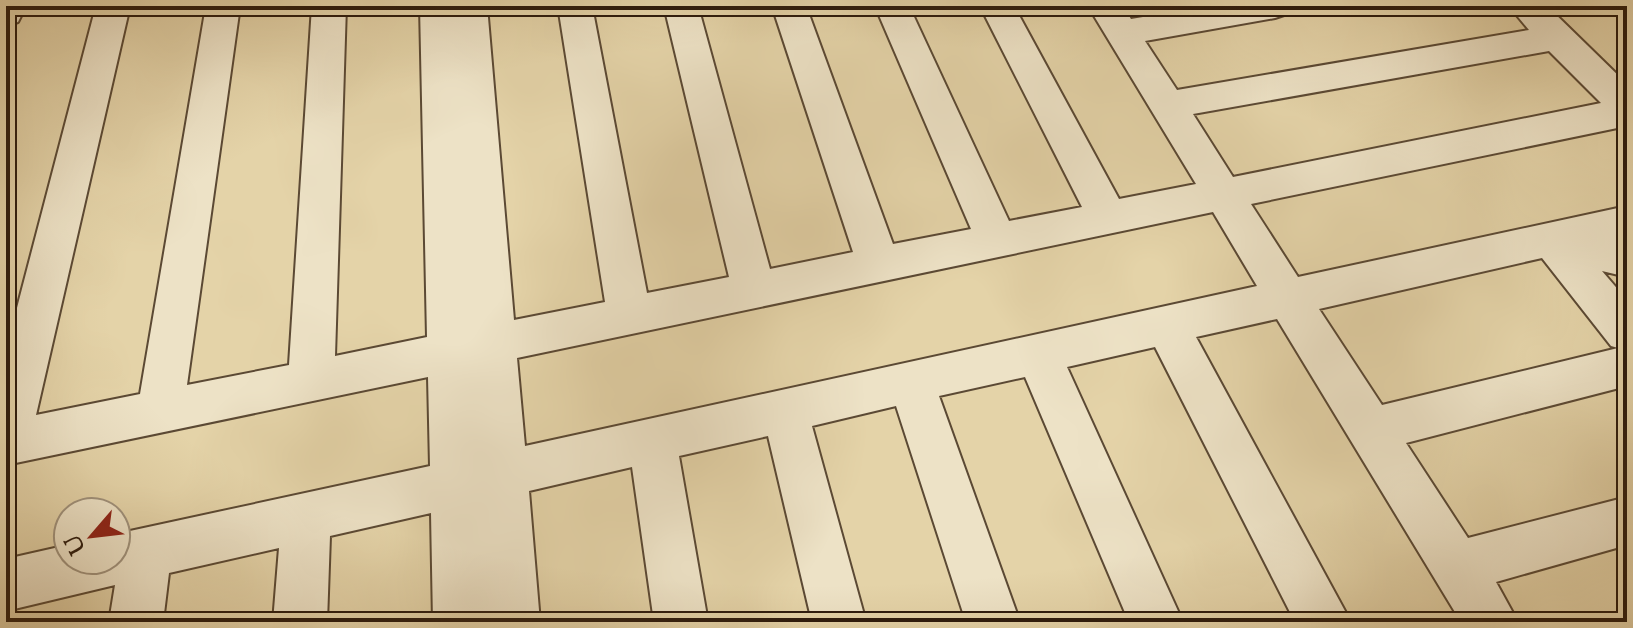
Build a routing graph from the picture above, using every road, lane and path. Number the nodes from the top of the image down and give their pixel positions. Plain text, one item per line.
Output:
1 (9, 6) edge
2 (113, 6) edge
3 (223, 6) edge
4 (329, 6) edge
5 (437, 6) edge
6 (470, 6) edge
7 (575, 6) edge
8 (681, 6) edge
9 (789, 6) edge
10 (892, 6) edge
11 (997, 6) edge
12 (1275, 6) edge
13 (1526, 6) edge
14 (6, 14) edge
15 (1114, 19) edge
16 (1557, 37) junction
17 (1167, 105) junction
18 (1627, 110) edge
19 (1223, 195) junction
20 (1108, 218) junction
21 (1627, 222) edge
22 (1551, 239) junction
23 (997, 241) junction
24 (1627, 260) edge
25 (879, 265) junction
26 (754, 290) junction
27 (1288, 298) junction
28 (629, 316) junction
29 (1167, 326) junction
30 (1627, 332) edge
31 (495, 343) junction
32 (448, 353) junction
33 (1039, 355) junction
34 (1627, 366) edge
35 (311, 381) junction
36 (911, 383) junction
37 (785, 411) junction
38 (160, 412) junction
39 (1370, 430) junction
40 (652, 440) junction
41 (6, 443) edge
42 (503, 473) junction
43 (455, 485) junction
44 (306, 518) junction
45 (1627, 521) edge
46 (132, 557) edge
47 (1456, 567) junction
48 (52, 575) edge
49 (129, 576) edge
50 (6, 585) edge
51 (136, 622) edge
52 (300, 622) edge
53 (460, 622) edge
54 (513, 622) edge
55 (681, 622) edge
56 (839, 622) edge
57 (993, 622) edge
58 (1156, 622) edge
59 (1324, 622) edge
60 (1491, 622) edge

1 - 14 street
2 - 41 street
3 - 38 street
4 - 35 street
5 - 32 street
6 - 31 street
7 - 28 street
8 - 26 street
9 - 25 street
10 - 23 street
11 - 20 street
12 - 15 street
13 - 16 street
15 - 17 street
16 - 17 street
16 - 18 street
17 - 19 street
18 - 19 street
19 - 20 street
19 - 27 street
20 - 23 street
21 - 22 street
22 - 24 street
22 - 27 street
22 - 30 street
23 - 25 street
25 - 26 street
26 - 28 street
27 - 29 street
27 - 39 street
28 - 31 street
29 - 33 street
29 - 59 street
31 - 42 street
32 - 35 street
32 - 43 street
33 - 36 street
33 - 58 street
34 - 39 street
35 - 38 street
36 - 37 street
36 - 57 street
37 - 40 street
37 - 56 street
38 - 41 street
39 - 47 street
40 - 42 street
40 - 55 street
42 - 43 street
42 - 54 street
43 - 44 street
43 - 53 street
44 - 46 street
44 - 52 street
45 - 47 street
47 - 60 street
48 - 50 street
49 - 51 street

